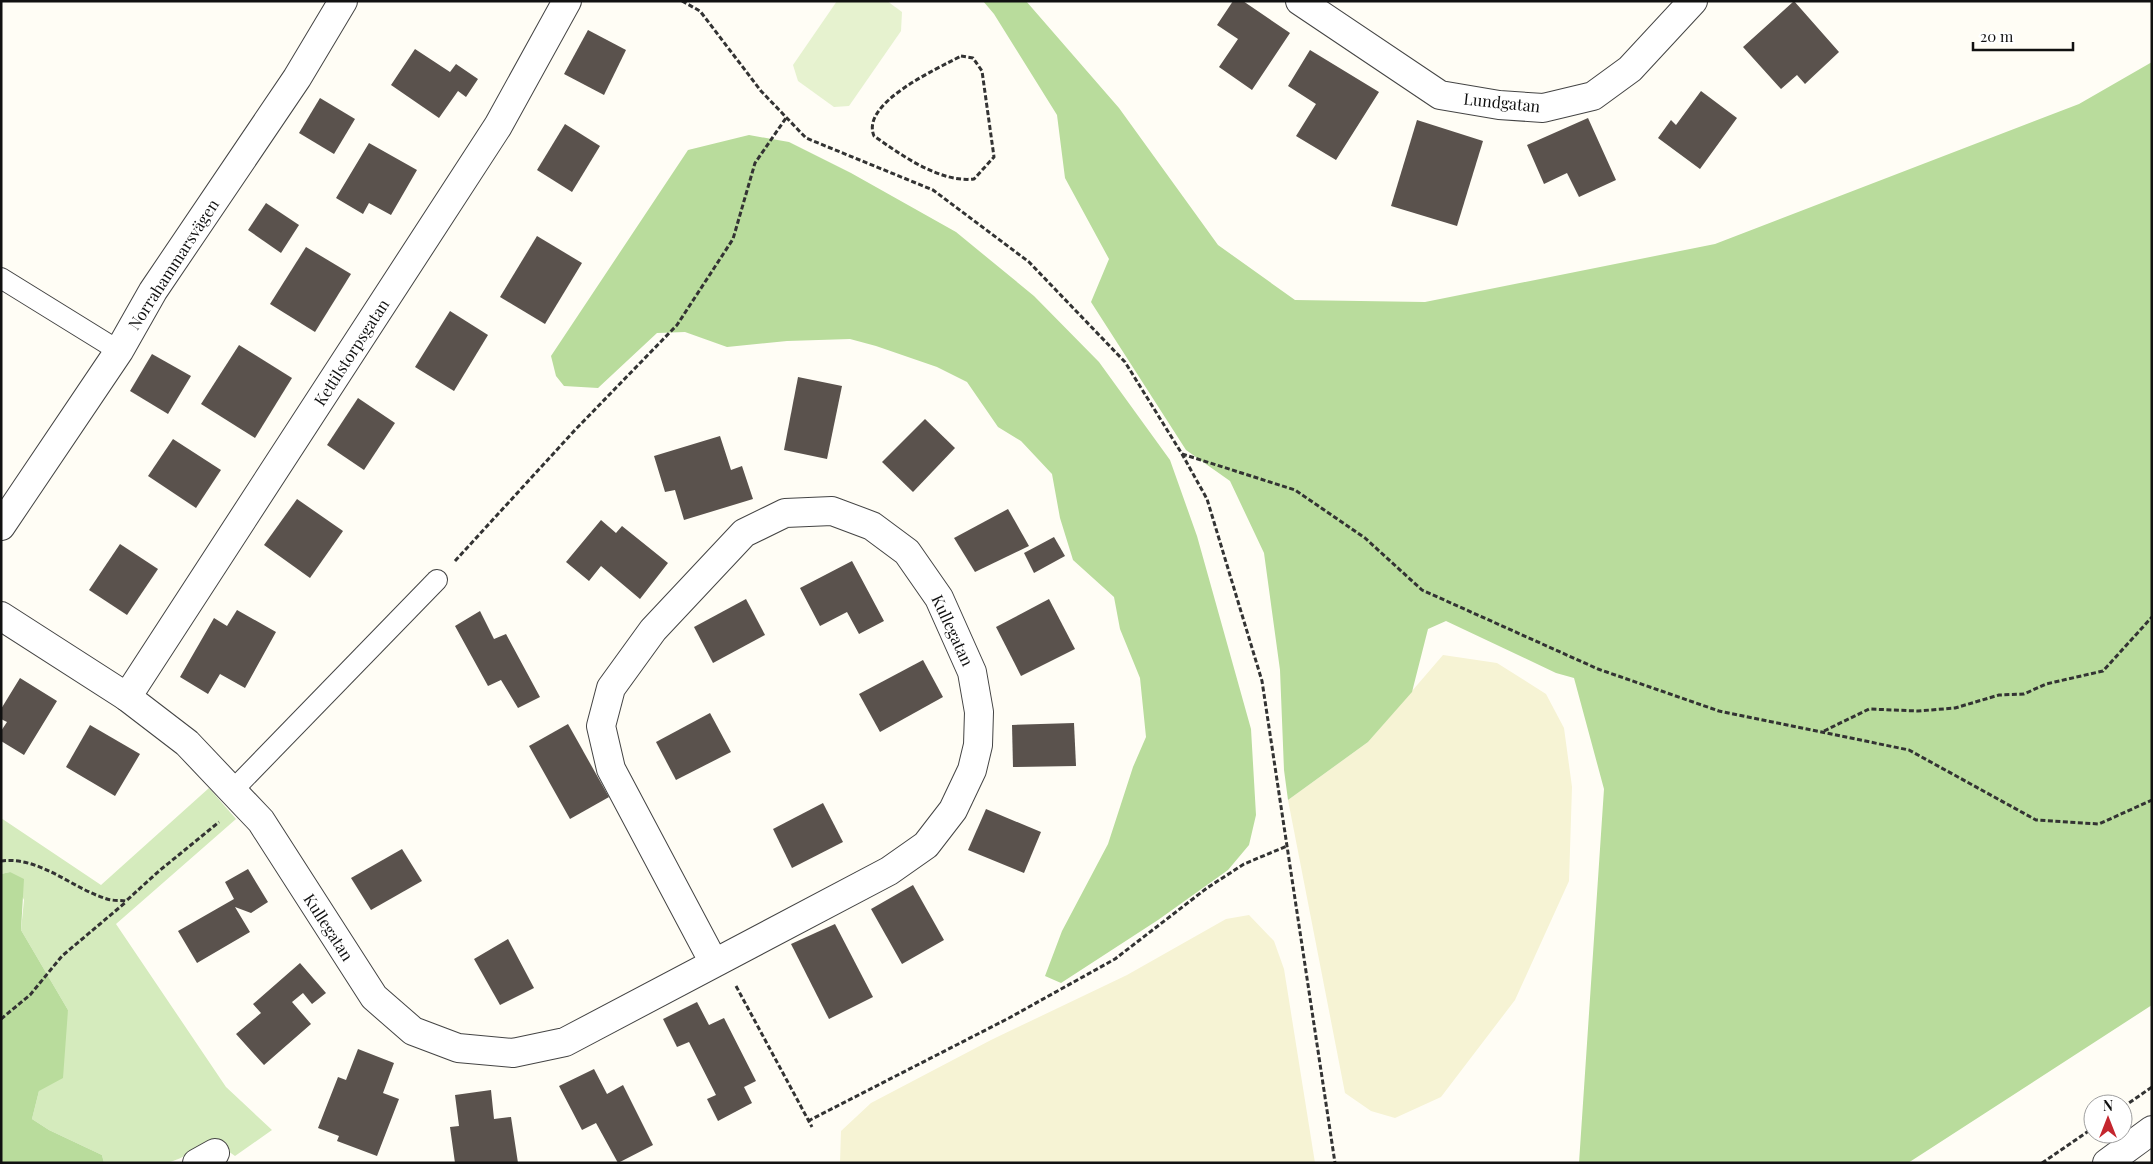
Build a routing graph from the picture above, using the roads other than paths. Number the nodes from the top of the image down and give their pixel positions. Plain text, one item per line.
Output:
1 (343, 1) edge
2 (567, 1) edge
3 (1300, 1) edge
4 (1693, 1) edge
5 (4, 282) edge
6 (119, 351) junction
7 (1, 526) edge
8 (437, 580) road end
9 (1, 616) edge
10 (127, 697) junction
11 (233, 790) junction
12 (717, 961) junction
13 (2152, 1130) edge
14 (2107, 1163) edge

1 - 6 street, Norrahammarsvägen
2 - 10 street, Kettilstorpsgatan
3 - 4 street, Lundgatan
5 - 6 lane
6 - 7 street, Norrahammarsvägen
8 - 11 lane
9 - 10 street, Kullegatan
10 - 11 street, Kullegatan
11 - 12 street, Kullegatan
12 - 12 street, Kullegatan
13 - 14 street

